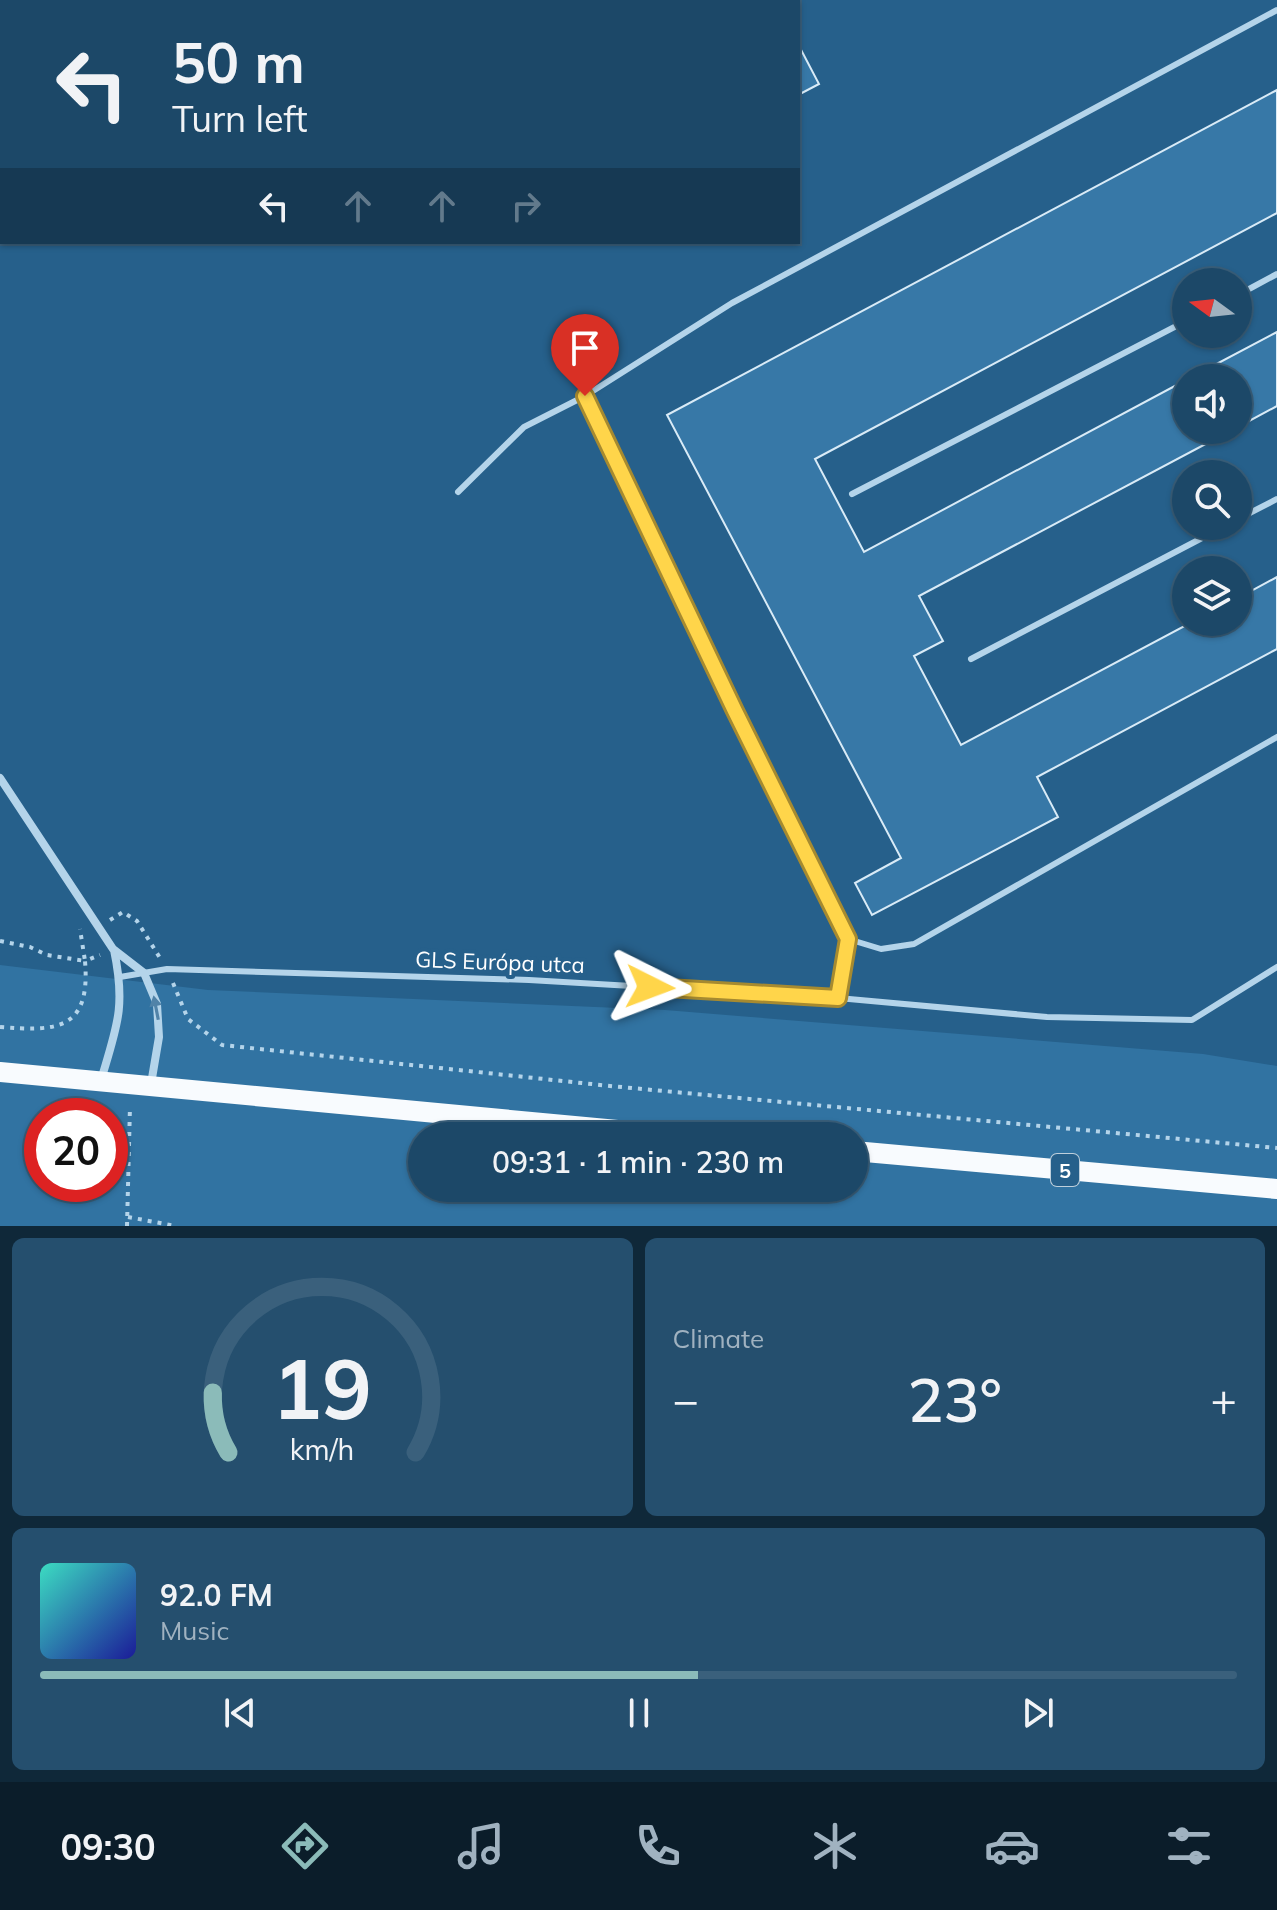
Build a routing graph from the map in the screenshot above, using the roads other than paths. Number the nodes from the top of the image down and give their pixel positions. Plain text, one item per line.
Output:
1 (1277, 10) edge
2 (1277, 274) edge
3 (1252, 287) edge
4 (1172, 328) edge
5 (585, 396) junction
6 (458, 492) dead end
7 (852, 494) dead end
8 (1277, 499) edge
9 (1252, 512) edge
10 (1198, 540) edge
11 (971, 659) dead end
12 (1277, 737) edge
13 (0, 778) edge
14 (848, 939) junction
15 (113, 949) junction
16 (1277, 967) edge
17 (144, 973) junction
18 (120, 977) junction
19 (838, 998) junction
20 (0, 1072) edge
21 (101, 1081) junction
22 (140, 1083) junction
23 (539, 1122) edge
24 (868, 1152) edge
25 (1277, 1189) edge

1 - 5 lane
2 - 3 lane
4 - 7 lane
5 - 6 lane
5 - 14 lane
8 - 9 lane
10 - 11 lane
12 - 14 lane
13 - 15 street
14 - 19 lane
15 - 17 street
15 - 18 street
16 - 19 lane, GLS Európa utca
17 - 18 lane, GLS Európa utca
17 - 19 lane, GLS Európa utca
22 -> 17 street
18 - 21 street
20 - 21 main road
21 - 22 main road
22 - 23 main road
24 - 25 main road, 5

